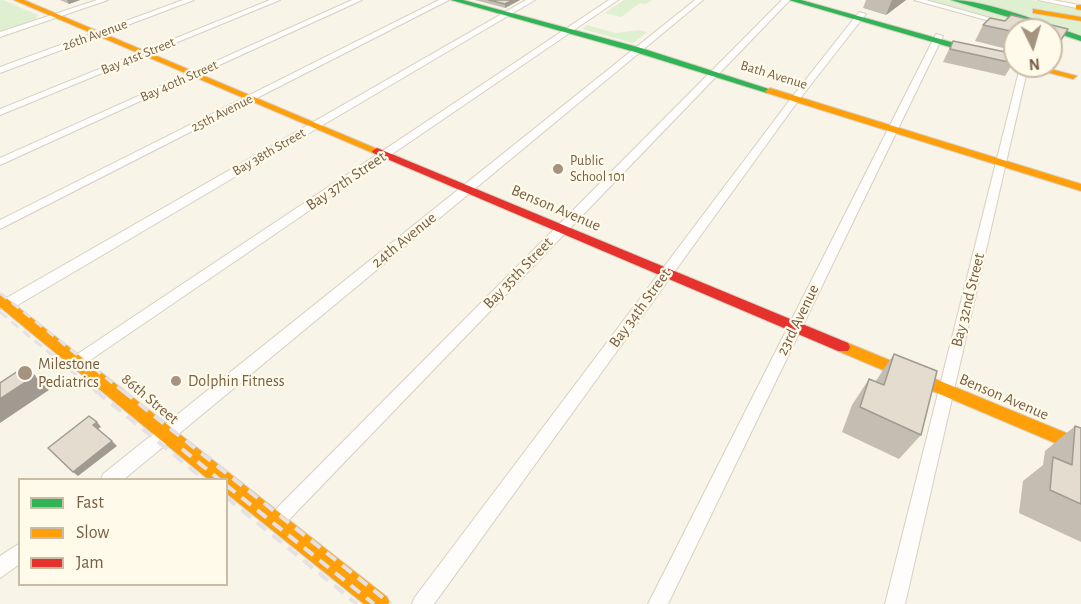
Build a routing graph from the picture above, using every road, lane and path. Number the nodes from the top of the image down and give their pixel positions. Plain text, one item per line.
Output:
1 (18, 0) edge
2 (104, 0) edge
3 (190, 0) edge
4 (276, 0) edge
5 (358, 0) edge
6 (445, 0) edge
7 (455, 0) edge
8 (531, 0) edge
9 (614, 0) edge
10 (699, 0) edge
11 (786, 0) edge
12 (793, 0) edge
13 (811, 0) edge
14 (918, 0) edge
15 (956, 0) edge
16 (964, 0) edge
17 (983, 0) edge
18 (1042, 0) edge
19 (1013, 1) edge
20 (507, 14) junction
21 (1081, 14) edge
22 (57, 16) junction
23 (860, 16) junction
24 (1003, 23) edge
25 (568, 31) junction
26 (99, 33) junction
27 (0, 35) edge
28 (937, 38) junction
29 (1081, 39) edge
30 (638, 50) junction
31 (145, 53) junction
32 (1003, 53) edge
33 (1003, 59) edge
34 (0, 70) edge
35 (714, 73) junction
36 (195, 74) junction
37 (1021, 78) edge
38 (252, 98) junction
39 (795, 99) junction
40 (0, 112) edge
41 (316, 125) junction
42 (891, 129) junction
43 (385, 154) junction
44 (0, 162) edge
45 (1001, 163) junction
46 (1081, 188) edge
47 (467, 189) junction
48 (0, 225) edge
49 (562, 228) junction
50 (666, 272) junction
51 (3, 302) edge
52 (794, 327) junction
53 (78, 361) junction
54 (946, 390) junction
55 (165, 434) junction
56 (1081, 447) edge
57 (111, 478) edge
58 (221, 478) edge
59 (228, 483) edge
60 (276, 521) junction
61 (18, 554) edge
62 (0, 568) edge
63 (380, 604) edge
64 (422, 604) edge
65 (658, 604) edge
66 (895, 604) edge

1 - 22 main road, Benson Avenue
2 - 22 street
3 - 26 street, 26th Avenue
4 - 31 street, Bay 41st Street
5 - 36 street, Bay 40th Street
6 - 38 street, 25th Avenue
7 - 20 main road, Bath Avenue
8 - 20 street, Bay 38th Street
9 - 25 street, Bay 37th Street
10 - 30 street, 24th Avenue
11 - 35 street, Bay 35th Street
12 - 23 main road
13 - 23 main road
14 - 24 street
15 - 29 main road
16 - 21 main road
17 - 21 main road
18 - 21 street
19 - 21 main road
20 - 25 main road, Bath Avenue
20 - 41 street, Bay 38th Street
22 - 26 main road, Benson Avenue
22 - 27 street
23 - 28 main road
23 - 39 street, Bay 34th Street
25 - 30 main road, Bath Avenue
25 - 43 street, Bay 37th Street
26 - 31 main road, Benson Avenue
26 - 34 street, 26th Avenue
28 - 32 main road
28 - 33 main road
28 - 42 street, 23rd Avenue
30 - 35 main road, Bath Avenue
30 - 47 street, 24th Avenue
31 - 36 main road, Benson Avenue
31 - 40 street, Bay 41st Street
35 - 39 main road, Bath Avenue
35 - 49 street, Bay 35th Street
36 - 38 main road, Benson Avenue
36 - 44 street, Bay 40th Street
37 - 45 street, Bay 32nd Street
38 - 41 main road, Benson Avenue
38 - 48 street, 25th Avenue
39 - 42 main road, Bath Avenue
39 - 50 street, Bay 34th Street
41 - 43 main road, Benson Avenue
41 - 51 street, Bay 38th Street
42 - 45 main road, Bath Avenue
42 - 52 street, 23rd Avenue
43 - 47 main road, Benson Avenue
43 - 53 street, Bay 37th Street
45 - 46 main road, Bath Avenue
45 - 54 street, Bay 32nd Street
47 - 49 main road, Benson Avenue
47 - 55 street, 24th Avenue
49 - 50 main road, Benson Avenue
49 - 60 street, Bay 35th Street
50 - 52 main road, Benson Avenue
50 - 64 street, Bay 34th Street
51 - 53 main road, 86th Street
52 - 54 main road, Benson Avenue
52 - 65 street, 23rd Avenue
53 - 55 main road, 86th Street
54 - 56 main road, Benson Avenue
54 - 66 street, Bay 32nd Street
55 - 57 street, 24th Avenue
55 - 58 main road, 86th Street
59 - 60 main road, 86th Street
60 - 63 main road, 86th Street
61 - 62 street

